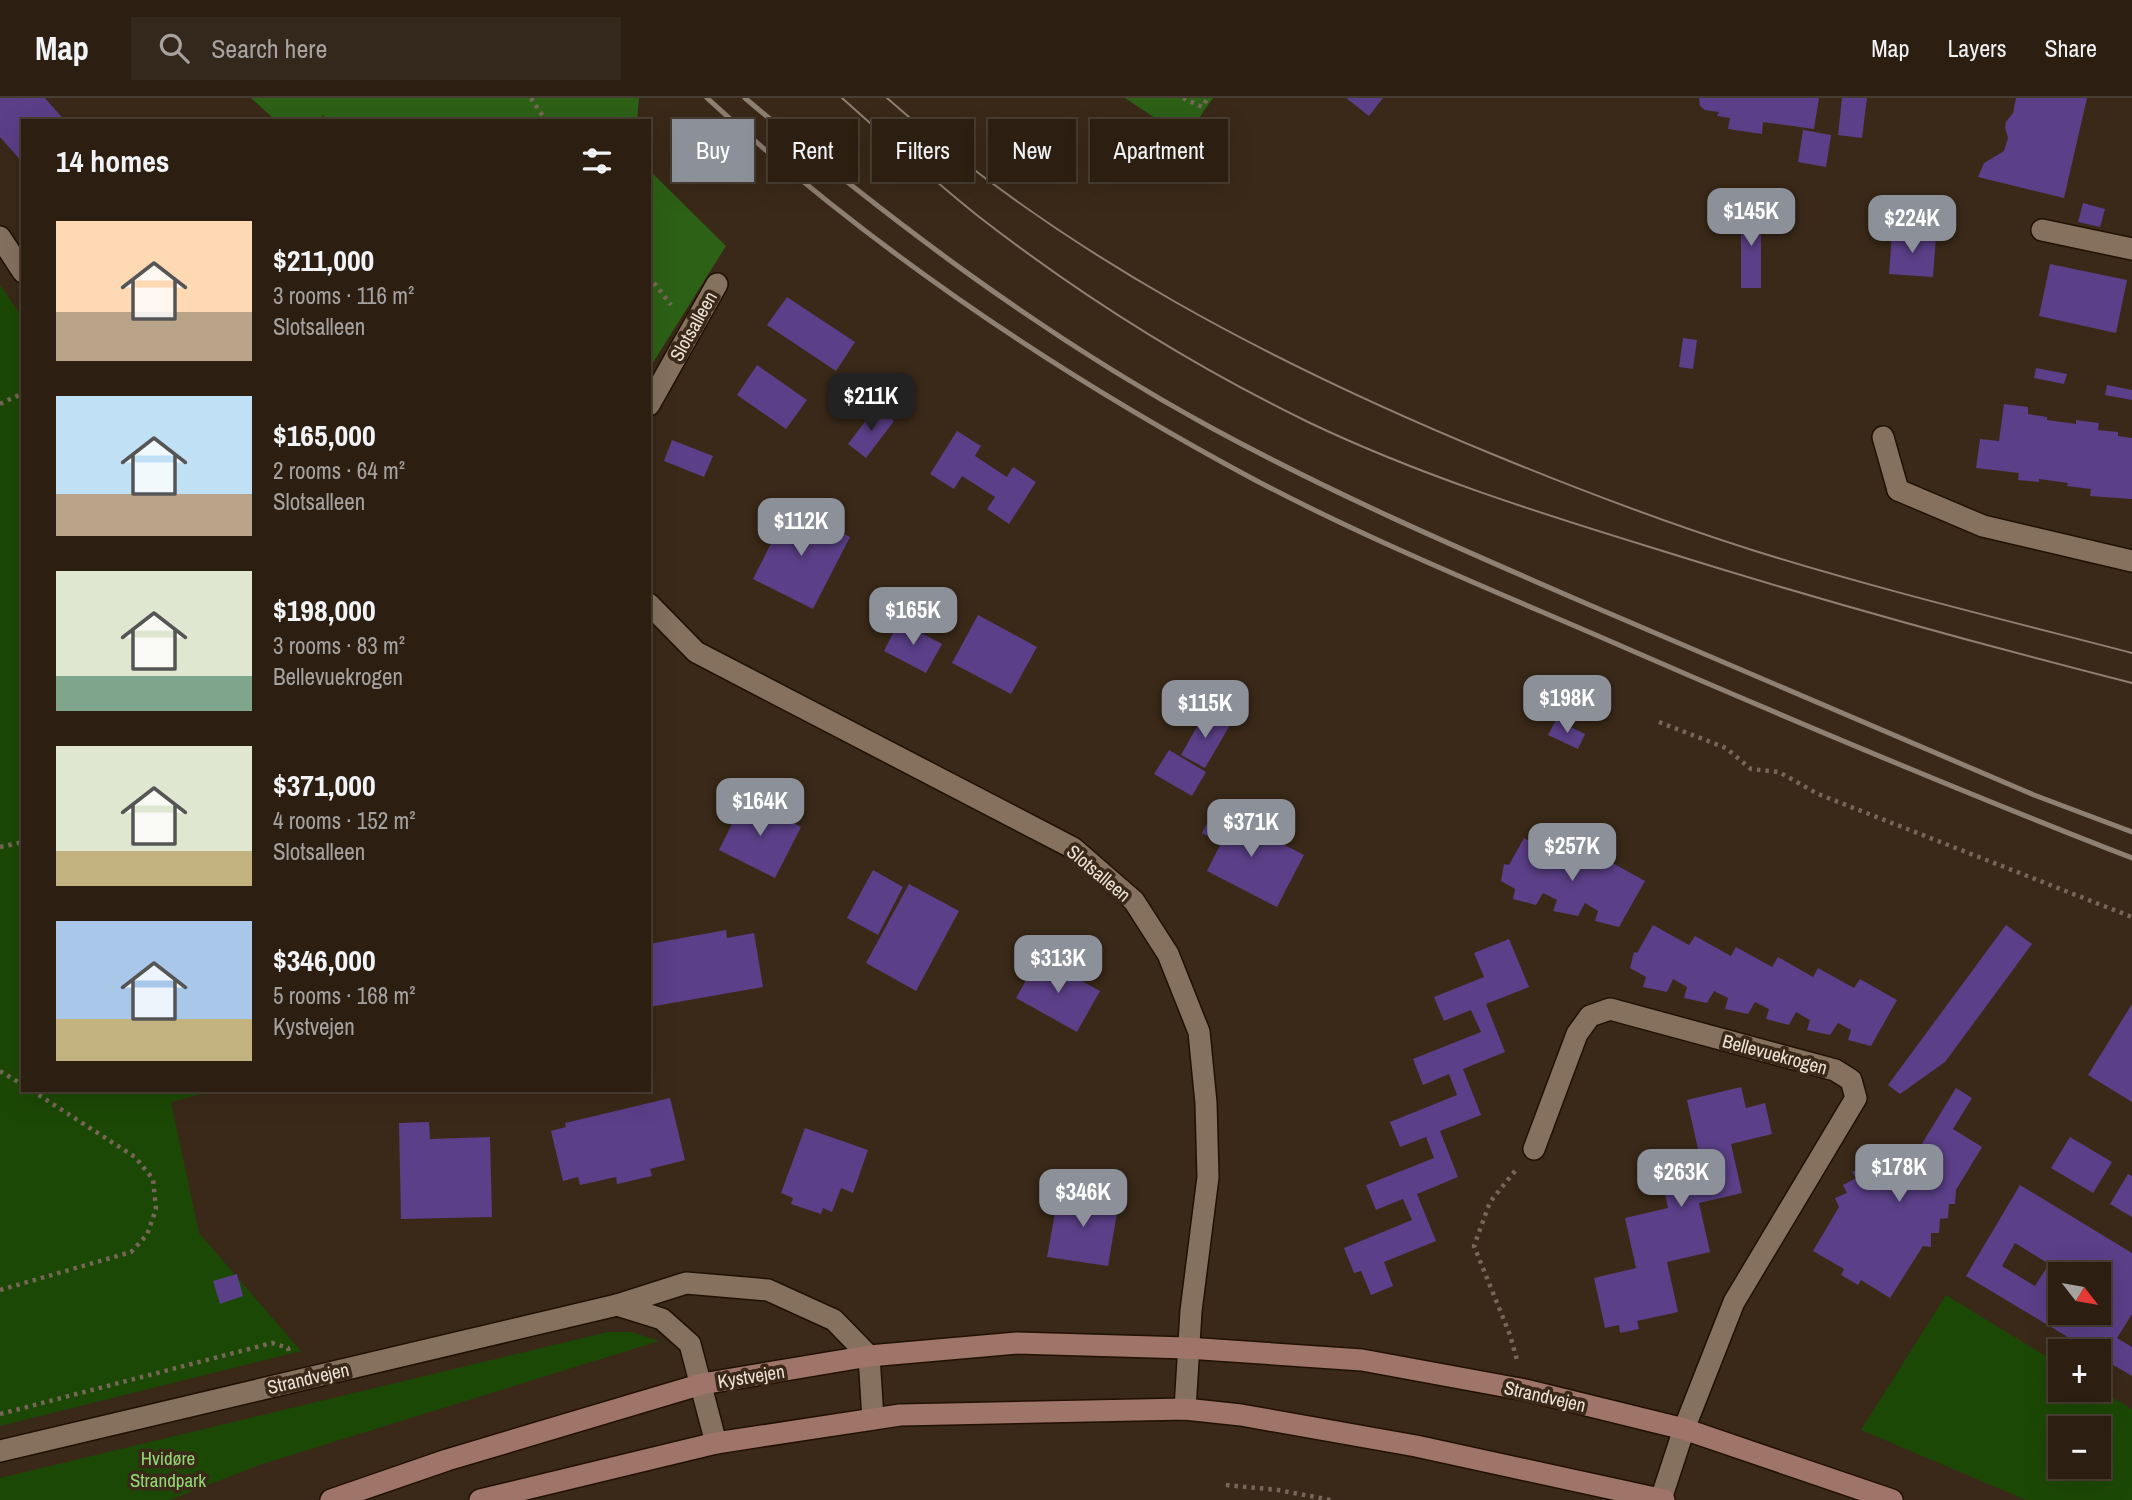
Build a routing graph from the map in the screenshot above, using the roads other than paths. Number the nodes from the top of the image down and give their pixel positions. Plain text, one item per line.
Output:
1 (2042, 229) dead end
2 (0, 237) edge
3 (2132, 249) edge
4 (21, 269) edge
5 (717, 284) dead end
6 (651, 401) edge
7 (1883, 436) dead end
8 (2132, 561) edge
9 (651, 606) edge
10 (1534, 1149) road end
11 (617, 1305) junction
12 (1187, 1348) junction
13 (869, 1356) junction
14 (702, 1384) junction
15 (1185, 1409) junction
16 (873, 1419) junction
17 (1684, 1429) junction
18 (716, 1443) junction
19 (0, 1451) edge
20 (331, 1500) edge
21 (480, 1500) edge
22 (1663, 1500) edge
23 (1892, 1500) edge

1 - 3 street
2 - 4 street
5 - 6 street, Slotsalleen
7 - 8 street
9 - 12 street, Slotsalleen
10 - 17 street, Bellevuekrogen
11 - 13 street, Strandvejen
11 - 14 street
11 - 19 street, Strandvejen
12 - 13 main road, Kystvejen
12 - 15 street, Slotsalleen
12 - 17 main road, Strandvejen
13 - 14 main road, Kystvejen
13 - 16 street
14 - 18 street
14 - 20 main road, Kystvejen
15 - 16 main road
15 - 22 main road
16 - 18 main road
17 - 22 street, Bellevuekrogen
17 - 23 main road, Strandvejen
18 - 21 main road

